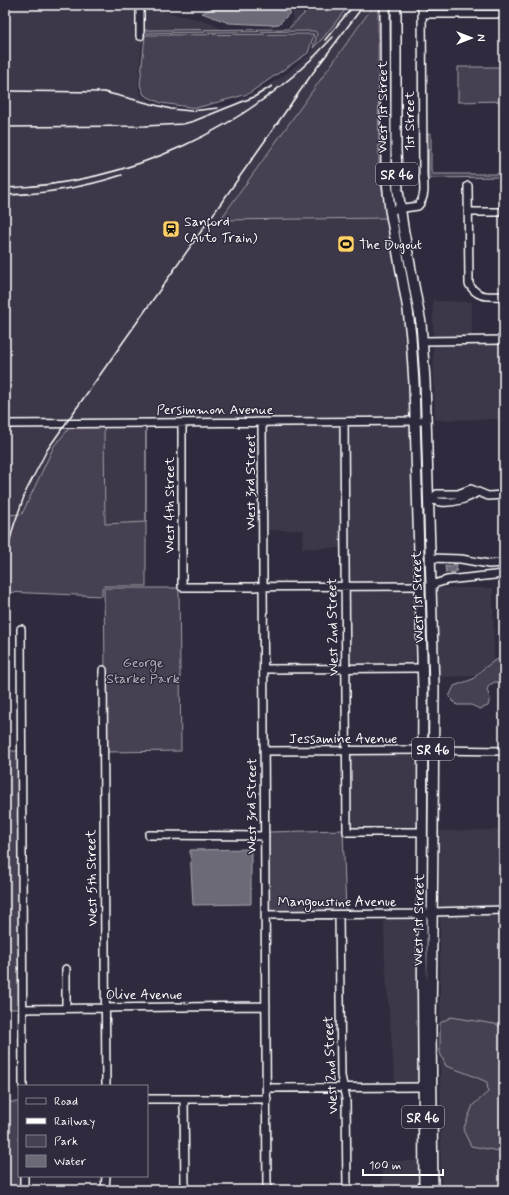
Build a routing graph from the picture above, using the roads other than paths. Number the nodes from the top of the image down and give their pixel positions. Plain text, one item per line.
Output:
1 (140, 5) edge
2 (384, 5) edge
3 (396, 5) edge
4 (422, 5) edge
5 (422, 14) junction
6 (504, 14) edge
7 (140, 36) dead end
8 (468, 186) dead end
9 (400, 209) junction
10 (390, 210) junction
11 (468, 212) junction
12 (504, 212) edge
13 (504, 296) edge
14 (504, 340) edge
15 (423, 341) junction
16 (415, 421) junction
17 (426, 421) junction
18 (262, 422) junction
19 (344, 422) junction
20 (182, 423) junction
21 (5, 424) edge
22 (504, 495) edge
23 (430, 499) junction
24 (430, 558) junction
25 (504, 563) edge
26 (504, 574) edge
27 (431, 585) junction
28 (344, 586) junction
29 (420, 586) junction
30 (263, 587) junction
31 (432, 612) junction
32 (21, 629) dead end
33 (346, 668) junction
34 (423, 668) junction
35 (264, 669) junction
36 (103, 670) dead end
37 (423, 710) junction
38 (423, 750) junction
39 (434, 750) junction
40 (264, 751) junction
41 (347, 751) junction
42 (504, 751) edge
43 (434, 778) junction
44 (422, 832) junction
45 (149, 835) dead end
46 (265, 836) junction
47 (504, 910) edge
48 (432, 912) junction
49 (422, 914) junction
50 (265, 915) junction
51 (339, 915) junction
52 (66, 969) dead end
53 (266, 1006) junction
54 (106, 1007) junction
55 (23, 1008) junction
56 (66, 1008) junction
57 (23, 1085) edge
58 (106, 1085) edge
59 (423, 1087) junction
60 (267, 1088) junction
61 (343, 1088) junction
62 (148, 1099) edge
63 (184, 1099) junction
64 (267, 1099) junction
65 (432, 1112) junction
66 (24, 1177) edge
67 (106, 1177) edge
68 (24, 1190) edge
69 (106, 1190) edge
70 (186, 1190) edge
71 (267, 1190) edge
72 (347, 1190) edge
73 (424, 1190) edge
74 (433, 1190) edge

1 - 7 street
2 - 10 main road, West 1st Street / SR 46
3 - 9 main road, West 1st Street / SR 46
4 - 5 street, 1st Street
5 - 6 street
5 - 9 street, 1st Street
8 - 11 street
9 - 10 street, 1st Street
9 - 15 main road, West 1st Street / SR 46
10 - 16 main road, West 1st Street / SR 46
11 - 12 street
11 - 13 street
14 - 15 street
15 - 17 main road, West 1st Street / SR 46
16 - 17 street, Persimmon Avenue
16 - 19 street, Persimmon Avenue
16 - 29 main road, West 1st Street / SR 46
17 - 23 main road, West 1st Street / SR 46
18 - 19 street, Persimmon Avenue
18 - 20 street, Persimmon Avenue
18 - 30 street, West 3rd Street
19 - 28 street, West 2nd Street
20 - 21 street, Persimmon Avenue
20 - 30 street, West 4th Street
22 - 23 street
23 - 24 main road, West 1st Street / SR 46
24 - 25 street
24 - 27 main road, West 1st Street / SR 46
26 - 27 street
27 - 31 main road, West 1st Street / SR 46
28 - 29 street
28 - 30 street
28 - 33 street, West 2nd Street
29 - 31 main road
29 - 34 main road, West 1st Street / SR 46
30 - 35 street, West 3rd Street
31 - 39 main road, West 1st Street / SR 46
32 - 55 street
33 - 34 street
33 - 35 street
33 - 41 street, West 2nd Street
34 - 37 main road, West 1st Street / SR 46
35 - 40 street, West 3rd Street
36 - 54 street, West 5th Street
37 - 38 main road, West 1st Street / SR 46
37 - 39 main road
38 - 41 street, Jessamine Avenue
38 - 43 main road
38 - 44 main road, West 1st Street / SR 46
39 - 42 street
39 - 43 main road, West 1st Street / SR 46
40 - 41 street, Jessamine Avenue
40 - 46 street, West 3rd Street
41 - 44 street, West 2nd Street
43 - 48 main road, West 1st Street / SR 46
44 - 49 main road, West 1st Street / SR 46
45 - 46 street
46 - 50 street, West 3rd Street
47 - 48 street, Mangoustine Avenue
48 - 49 street, Mangoustine Avenue
48 - 65 main road, West 1st Street / SR 46
49 - 51 street, Mangoustine Avenue
49 - 59 main road, West 1st Street / SR 46
50 - 51 street, Mangoustine Avenue
50 - 53 street, West 3rd Street
51 - 61 street, West 2nd Street
52 - 56 street
53 - 54 street, Olive Avenue
53 - 60 street, West 3rd Street
54 - 56 street, Olive Avenue
54 - 58 street, West 5th Street
55 - 56 street, Olive Avenue
55 - 57 street
59 - 61 street
59 - 65 main road
59 - 73 main road, West 1st Street / SR 46
60 - 61 street
60 - 64 street, West 3rd Street
61 - 72 street, West 2nd Street
62 - 63 street
63 - 64 street
63 - 70 street
64 - 71 street, West 3rd Street
65 - 74 main road, West 1st Street / SR 46
66 - 68 street
67 - 69 street

